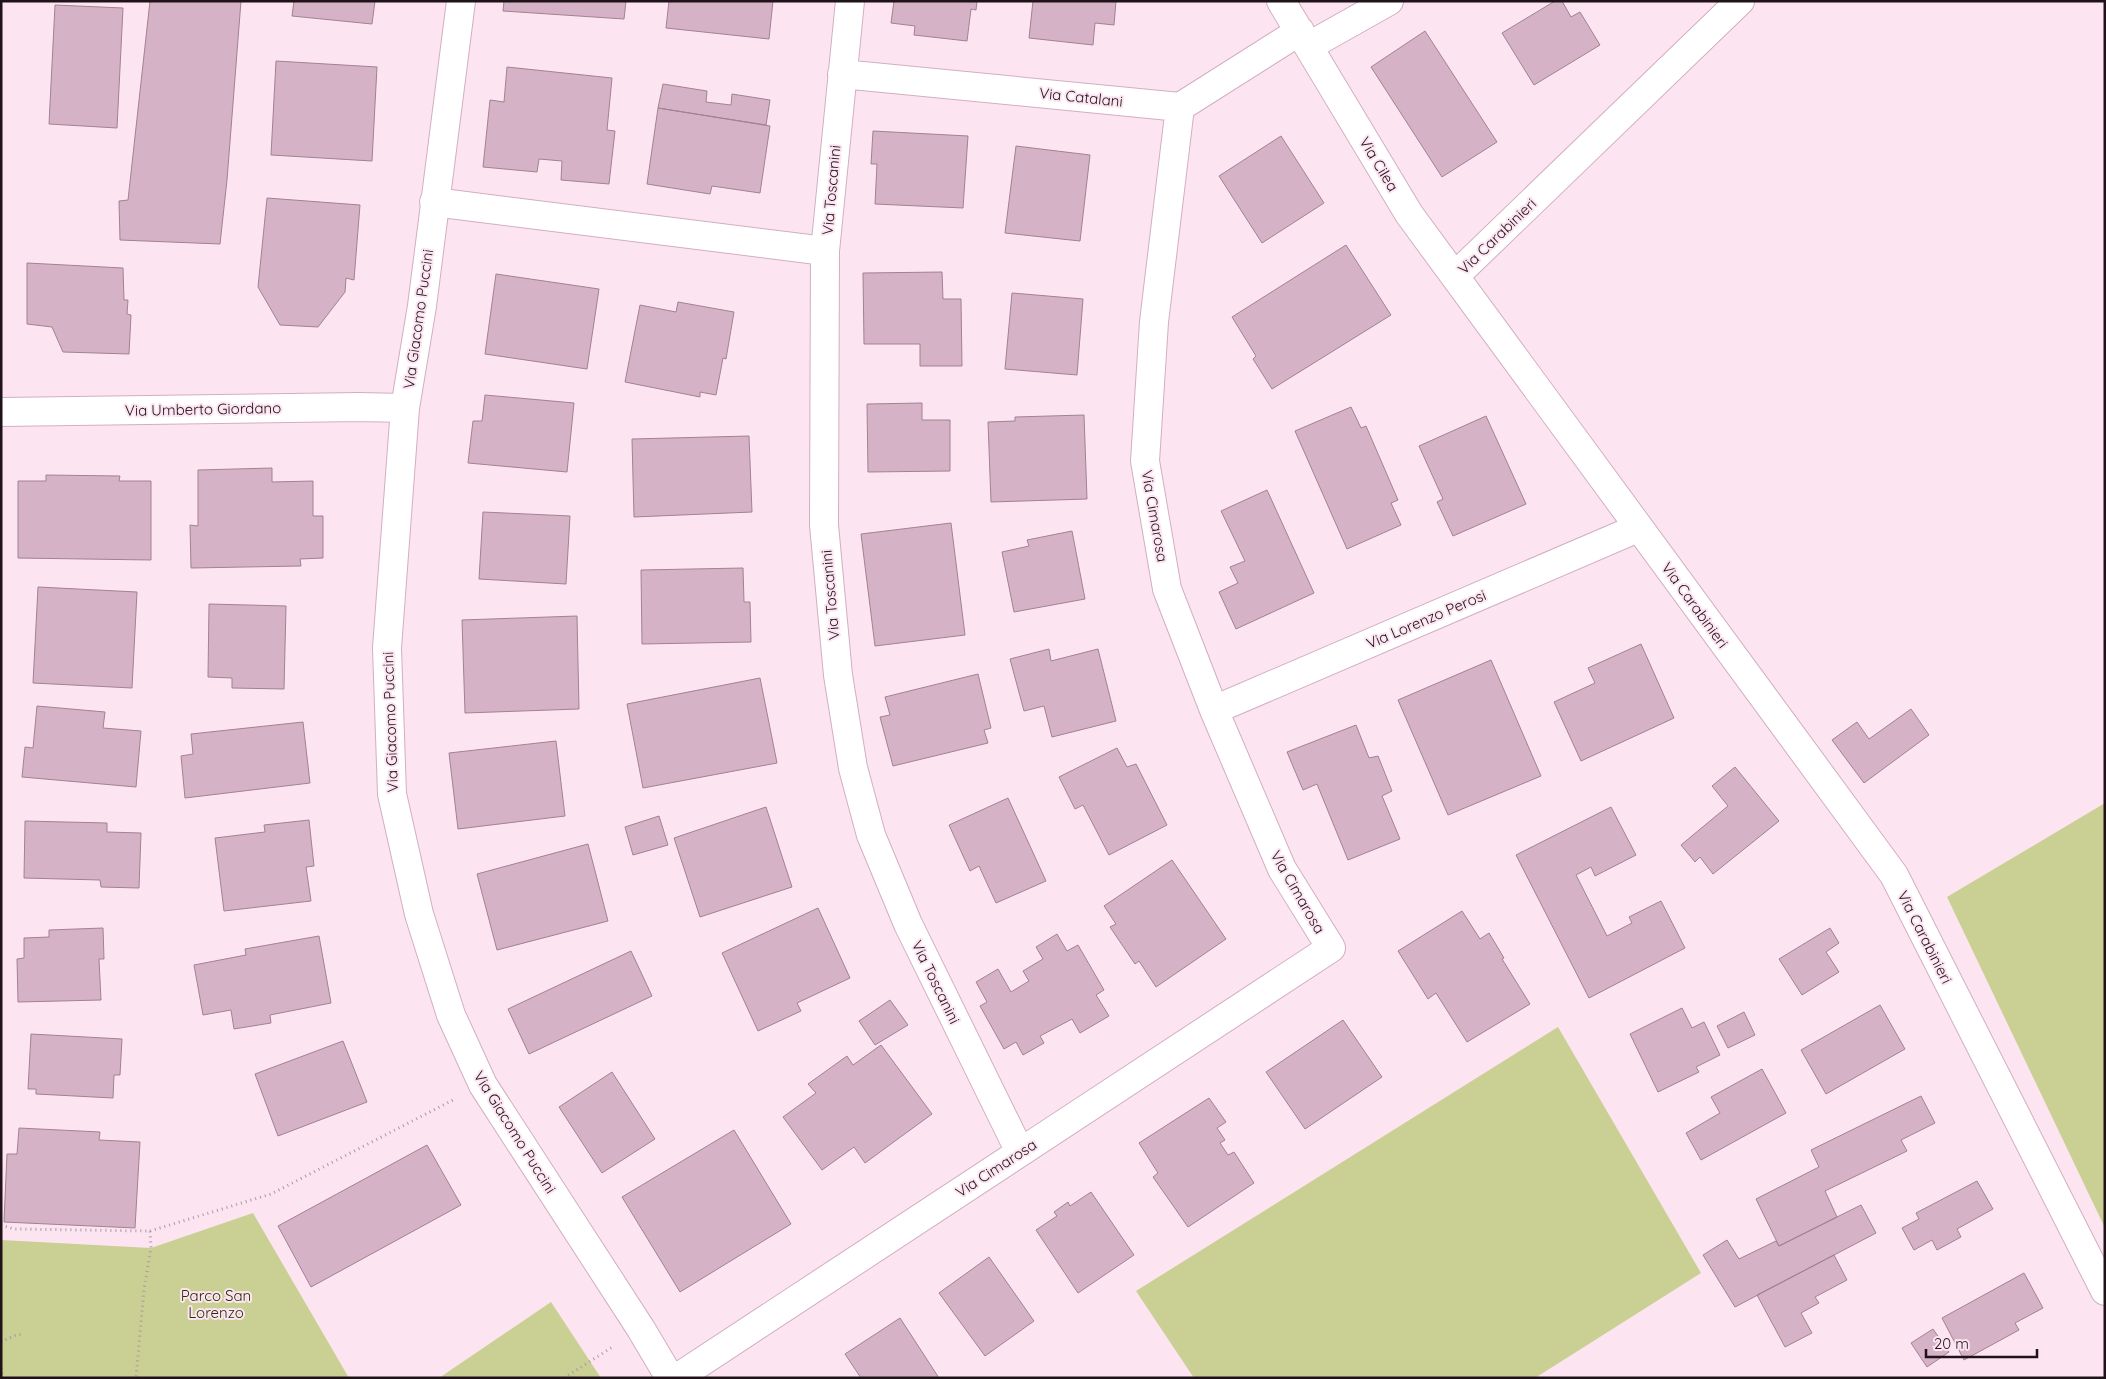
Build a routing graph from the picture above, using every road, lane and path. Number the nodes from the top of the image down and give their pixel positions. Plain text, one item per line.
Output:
1 (461, 1) edge
2 (850, 1) edge
3 (1281, 1) edge
4 (1389, 1) edge
5 (1740, 1) edge
6 (1304, 39) junction
7 (842, 74) junction
8 (1180, 107) junction
9 (434, 202) junction
10 (825, 251) junction
11 (1456, 276) junction
12 (405, 408) junction
13 (1, 412) edge
14 (1638, 528) junction
15 (1214, 710) junction
16 (483, 1085) junction
17 (1020, 1152) junction
18 (1, 1226) edge
19 (150, 1231) junction
20 (2105, 1291) edge
21 (24, 1334) dead end
22 (1, 1342) edge
23 (618, 1343) dead end
24 (1, 1368) edge
25 (3, 1378) edge
26 (136, 1378) edge
27 (564, 1378) edge
28 (670, 1378) edge
29 (677, 1378) edge

1 - 9 street, Via Giacomo Puccini
2 - 7 street, Via Toscanini
3 - 6 street, Via Cilea
4 - 6 street
5 - 11 street, Via Carabinieri
6 - 8 street
6 - 11 street, Via Cilea
7 - 8 street, Via Catalani
7 - 10 street, Via Toscanini
8 - 15 street, Via Cimarosa
9 - 10 street
9 - 12 street, Via Giacomo Puccini
10 - 17 street, Via Toscanini
11 - 14 street, Via Carabinieri
12 - 13 street, Via Umberto Giordano
12 - 16 street, Via Giacomo Puccini
14 - 15 street, Via Lorenzo Perosi
14 - 20 street, Via Carabinieri
15 - 17 street, Via Cimarosa
16 - 19 path
16 - 28 street, Via Giacomo Puccini
17 - 29 street, Via Cimarosa
18 - 19 path
19 - 26 path
21 - 22 path
23 - 27 path
24 - 25 path

